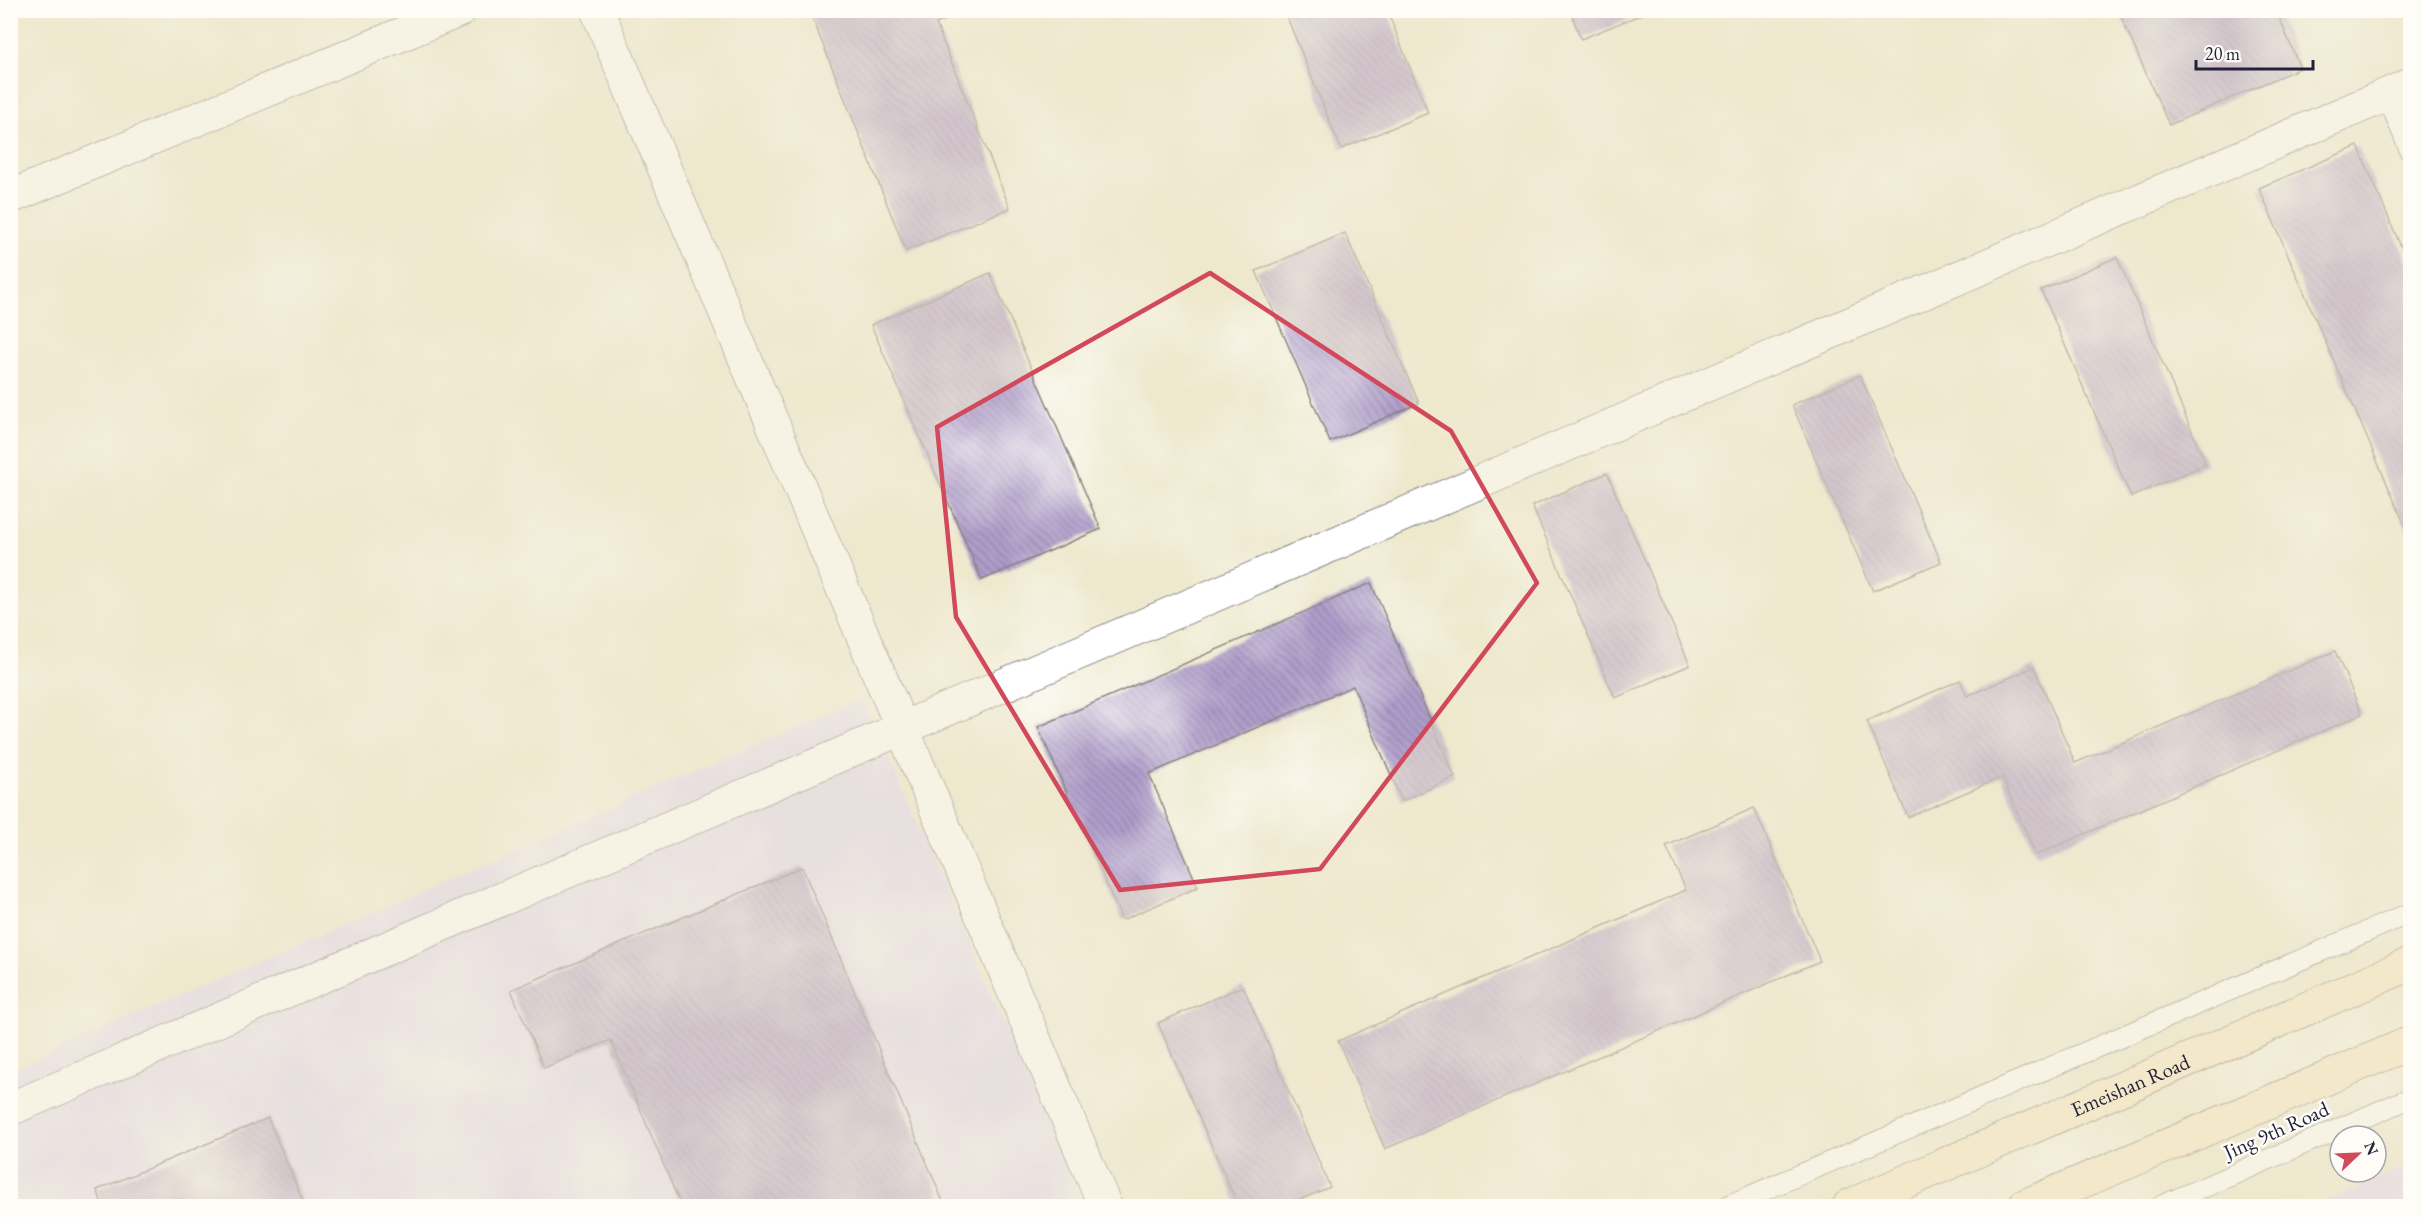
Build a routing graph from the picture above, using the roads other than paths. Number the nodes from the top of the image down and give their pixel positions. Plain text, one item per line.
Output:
1 (460, 10) edge
2 (597, 10) edge
3 (2399, 90) edge
4 (2410, 151) edge
5 (10, 196) edge
6 (902, 729) junction
7 (2410, 913) edge
8 (2410, 964) edge
9 (2410, 1043) edge
10 (2410, 1098) edge
11 (10, 1109) edge
12 (1105, 1206) edge
13 (1727, 1206) edge
14 (1849, 1206) edge
15 (2024, 1206) edge
16 (2161, 1206) edge

1 - 5 street
2 - 6 street
3 - 4 lane
3 - 6 street
6 - 11 street
6 - 12 street
7 - 13 lane
8 - 14 street, Emeishan Road
9 - 15 street
10 - 16 lane, Jing 9th Road

